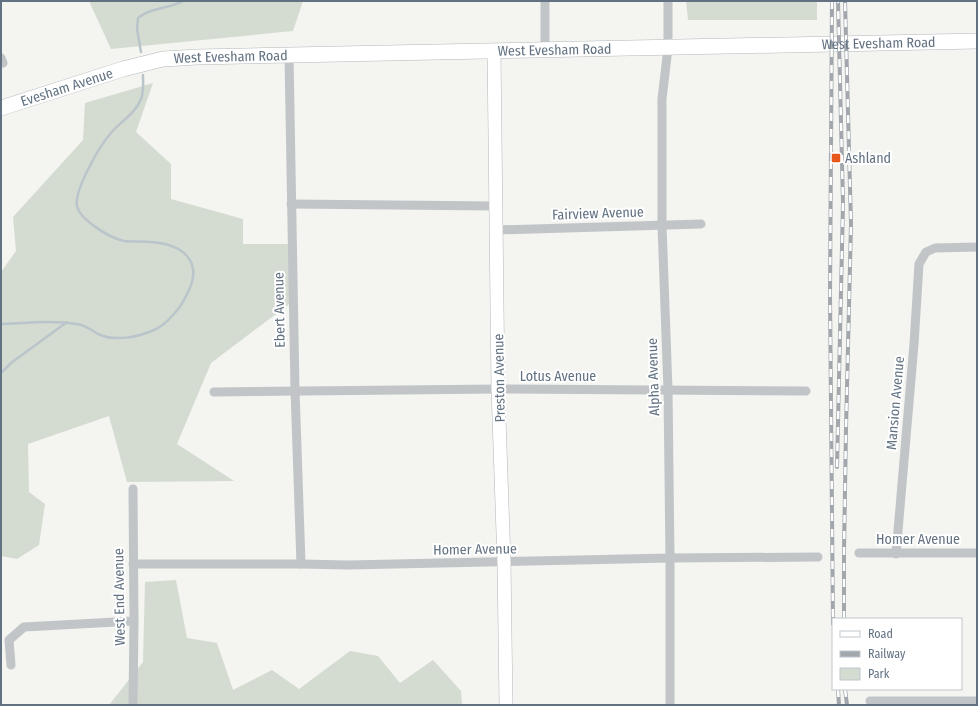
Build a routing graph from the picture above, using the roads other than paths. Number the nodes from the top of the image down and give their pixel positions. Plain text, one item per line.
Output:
1 (545, 1) edge
2 (668, 1) edge
3 (977, 41) edge
4 (668, 48) junction
5 (545, 50) junction
6 (494, 51) junction
7 (289, 56) junction
8 (133, 66) joint
9 (1, 108) edge
10 (292, 204) junction
11 (495, 206) junction
12 (701, 224) dead end
13 (662, 225) junction
14 (496, 230) junction
15 (977, 248) edge
16 (498, 389) junction
17 (295, 390) junction
18 (668, 390) junction
19 (806, 391) dead end
20 (214, 392) dead end
21 (133, 489) dead end
22 (859, 553) dead end
23 (977, 553) edge
24 (896, 554) junction
25 (818, 557) dead end
26 (670, 558) junction
27 (504, 562) junction
28 (133, 564) junction
29 (301, 564) junction
30 (134, 621) junction
31 (11, 665) dead end
32 (870, 701) dead end
33 (977, 701) edge
34 (133, 705) edge
35 (506, 705) edge
36 (670, 705) edge

1 - 5 street
2 - 4 street, Alpha Avenue
3 - 4 main road, West Evesham Road
4 - 5 main road, West Evesham Road
4 - 13 street, Alpha Avenue
5 - 6 main road, West Evesham Road
6 - 7 main road, West Evesham Road
6 - 11 street, Preston Avenue
7 - 8 main road, West Evesham Road
7 - 10 street, Ebert Avenue
8 - 9 main road, Evesham Avenue
10 - 11 street
10 - 17 street, Ebert Avenue
11 - 14 street, Preston Avenue
12 - 13 street, Fairview Avenue
13 - 14 street, Fairview Avenue
13 - 18 street, Alpha Avenue
14 - 16 street, Preston Avenue
15 - 24 street, Mansion Avenue
16 - 17 street, Lotus Avenue
16 - 18 street, Lotus Avenue
16 - 27 street, Preston Avenue
17 - 20 street, Lotus Avenue
17 - 29 street, Ebert Avenue
18 - 19 street, Lotus Avenue
18 - 26 street, Alpha Avenue
21 - 28 street, West End Avenue
22 - 24 street, Homer Avenue
23 - 24 street, Homer Avenue
25 - 26 street, Homer Avenue
26 - 27 street, Homer Avenue
26 - 36 street, Alpha Avenue
27 - 29 street, Homer Avenue
27 - 35 street, Preston Avenue
28 - 29 street, Homer Avenue
28 - 30 street, West End Avenue
30 - 31 street
30 - 34 street, West End Avenue
32 - 33 street

